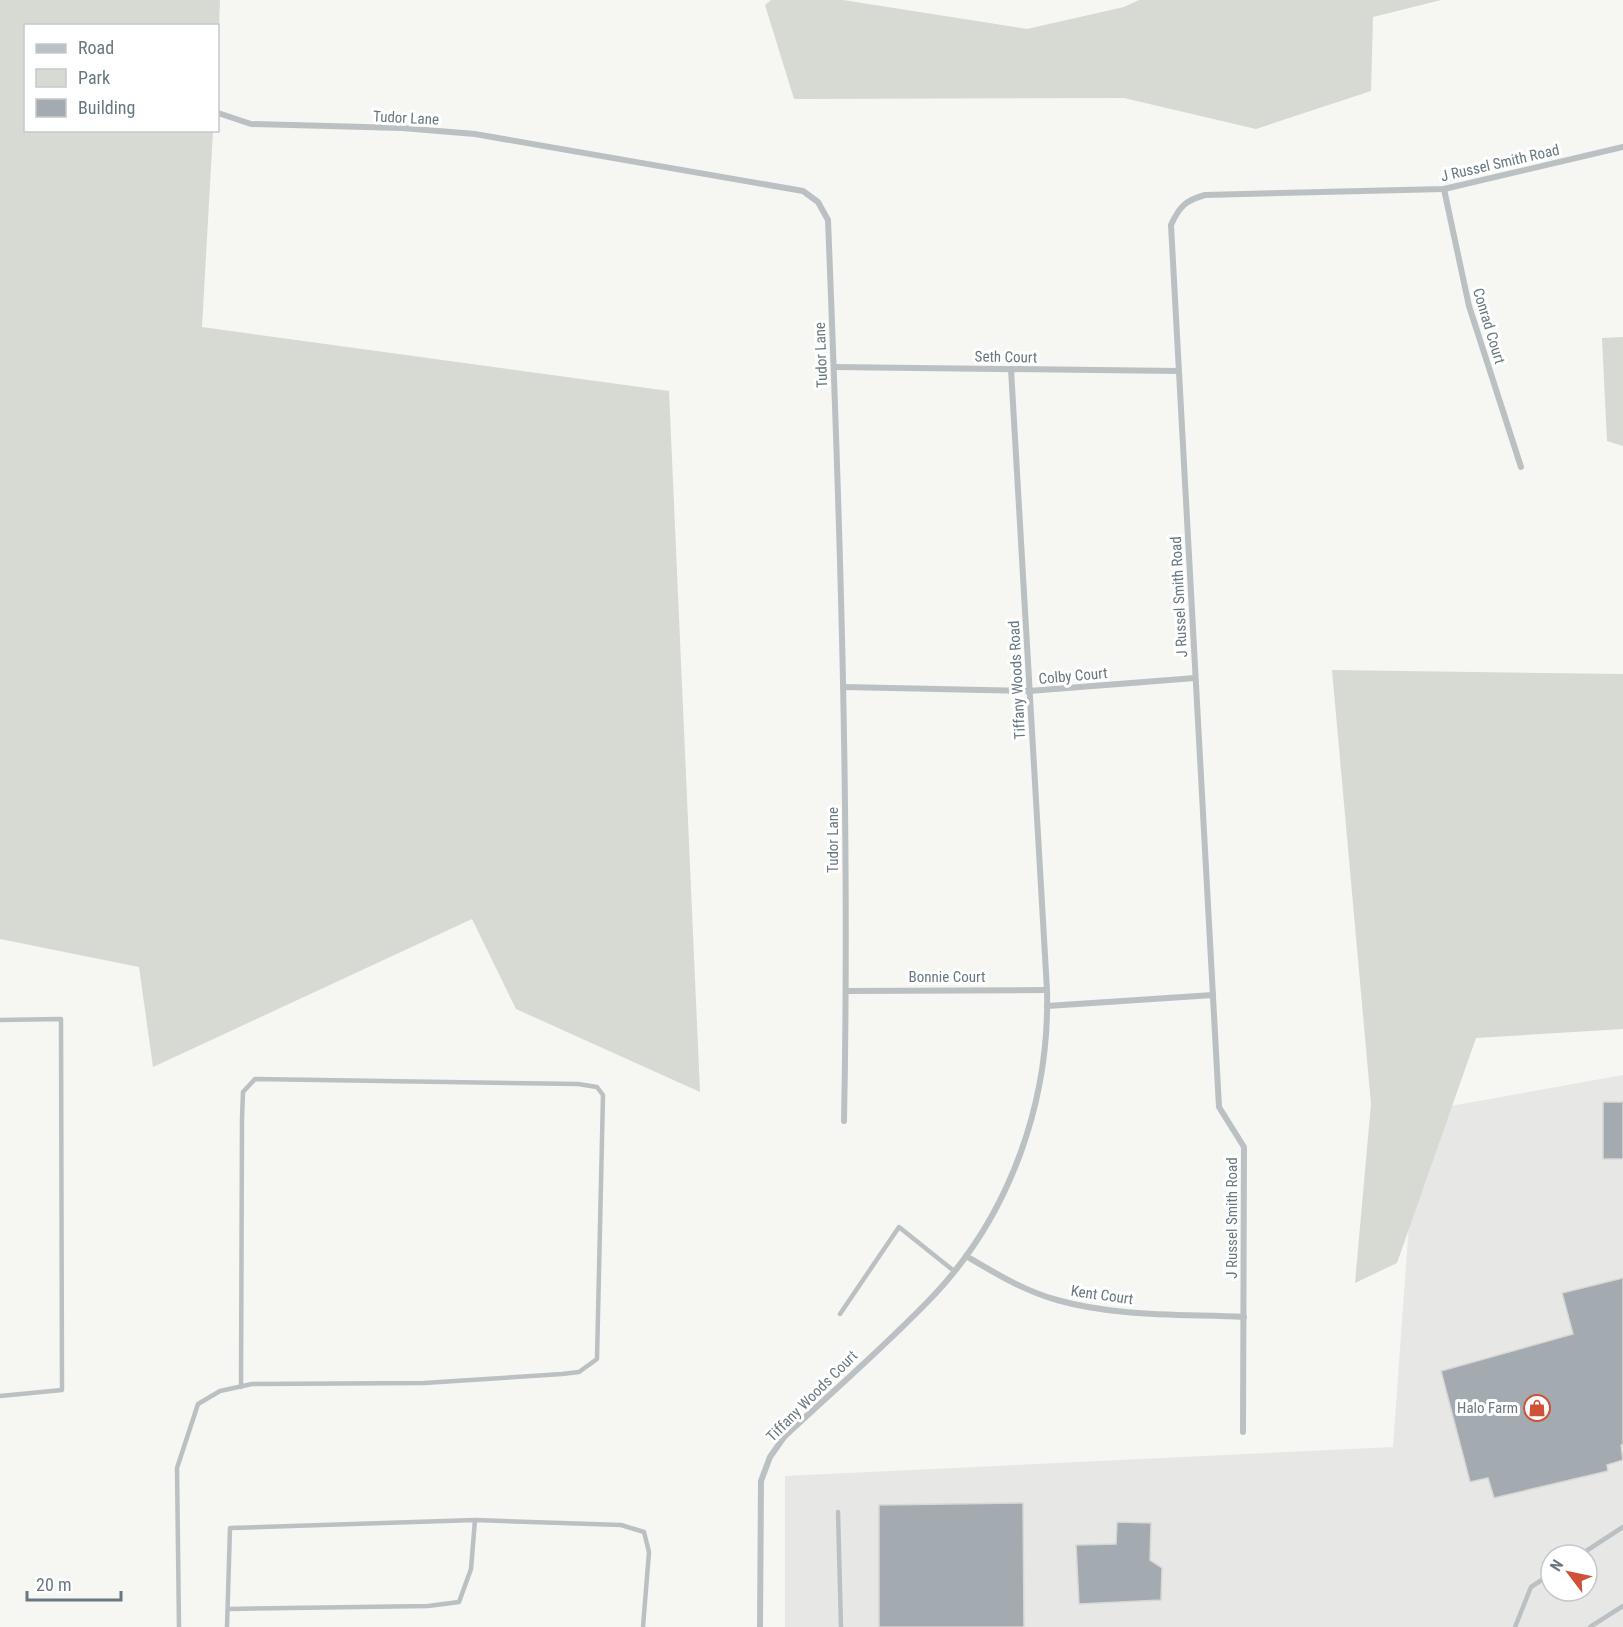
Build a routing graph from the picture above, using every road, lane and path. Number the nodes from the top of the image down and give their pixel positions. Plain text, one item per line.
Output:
1 (219, 113) edge
2 (1623, 147) edge
3 (1444, 189) junction
4 (834, 367) junction
5 (1011, 369) junction
6 (1178, 371) junction
7 (1521, 467) dead end
8 (1196, 678) junction
9 (844, 687) junction
10 (1029, 691) junction
11 (1047, 990) junction
12 (846, 991) junction
13 (1213, 995) junction
14 (1047, 1006) junction
15 (0, 1020) edge
16 (844, 1120) dead end
17 (966, 1256) junction
18 (954, 1271) junction
19 (840, 1314) dead end
20 (1244, 1317) junction
21 (240, 1387) junction
22 (0, 1396) edge
23 (1243, 1432) dead end
24 (838, 1512) dead end
25 (475, 1520) junction
26 (1623, 1527) edge
27 (1598, 1543) edge
28 (1539, 1582) edge
29 (1623, 1606) edge
30 (228, 1609) junction
31 (179, 1627) edge
32 (227, 1627) edge
33 (643, 1627) edge
34 (760, 1627) edge
35 (841, 1627) edge
36 (1515, 1627) edge
37 (1590, 1627) edge

1 - 4 street, Tudor Lane
2 - 3 street, J Russel Smith Road
3 - 6 street, J Russel Smith Road
3 - 7 street, Conrad Court
4 - 5 street, Seth Court
4 - 9 street, Tudor Lane
5 - 6 street, Seth Court
5 - 10 street, Tiffany Woods Road
6 - 8 street, J Russel Smith Road
8 - 10 street, Colby Court
8 - 13 street, J Russel Smith Road
9 - 10 street, Colby Court
9 - 12 street, Tudor Lane
10 - 11 street, Tiffany Woods Road
11 - 12 street, Bonnie Court
11 - 14 street, Tiffany Woods Road
12 - 16 street, Tudor Lane
13 - 14 street
13 - 20 street, J Russel Smith Road
14 - 17 street
15 - 22 lane
17 - 18 street, Tiffany Woods Court
17 - 20 street, Kent Court
18 - 19 lane
18 - 34 street, Tiffany Woods Court
20 - 23 street, J Russel Smith Road
21 - 21 lane
21 - 31 lane
24 - 35 lane
25 - 30 lane
25 - 30 lane
25 - 33 lane
26 - 27 lane
28 - 36 lane
29 - 37 lane
30 - 32 lane

